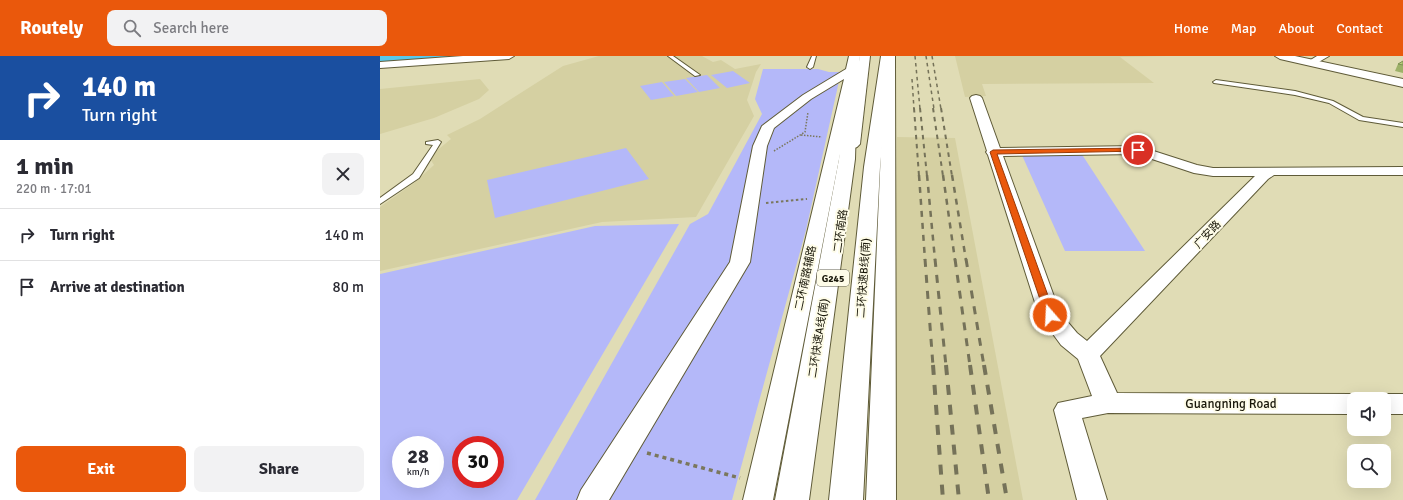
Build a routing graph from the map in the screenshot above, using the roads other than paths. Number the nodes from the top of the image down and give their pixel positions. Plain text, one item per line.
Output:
1 (509, 56) edge
2 (670, 56) edge
3 (814, 56) edge
4 (877, 56) edge
5 (886, 56) edge
6 (890, 56) edge
7 (1280, 56) edge
8 (1292, 56) edge
9 (1319, 58) edge
10 (854, 59) edge
11 (380, 66) edge
12 (810, 67) dead end
13 (697, 75) dead end
14 (1403, 81) edge
15 (1216, 82) dead end
16 (976, 98) dead end
17 (1403, 125) edge
18 (428, 143) dead end
19 (993, 152) junction
20 (1271, 171) junction
21 (1403, 171) edge
22 (380, 202) edge
23 (1088, 354) junction
24 (1108, 403) junction
25 (1347, 404) edge
26 (1391, 404) edge
27 (1403, 404) edge
28 (759, 491) edge
29 (592, 500) edge
30 (792, 500) edge
31 (800, 500) edge
32 (839, 500) edge
33 (846, 500) edge
34 (881, 500) edge
35 (1092, 500) edge

1 - 11 main road
2 - 13 lane
3 - 12 lane
4 - 32 main road, 二环南路 / G245
5 - 33 main road, 二环快速B线(南)
6 - 34 street
7 - 14 main road
8 - 9 main road
9 - 14 main road
10 - 28 street, 二环南路辅路
10 - 29 street
10 - 30 main road, 二环快速A线(南)
10 - 31 main road, 二环南路 / G245
15 - 17 lane
16 - 19 street
18 - 22 lane
19 - 20 street
19 - 23 street
20 - 21 street
20 - 23 street, 广安路
23 - 24 street
24 - 25 street, Guangning Road
24 - 35 street, Guangning Road
26 - 27 street

